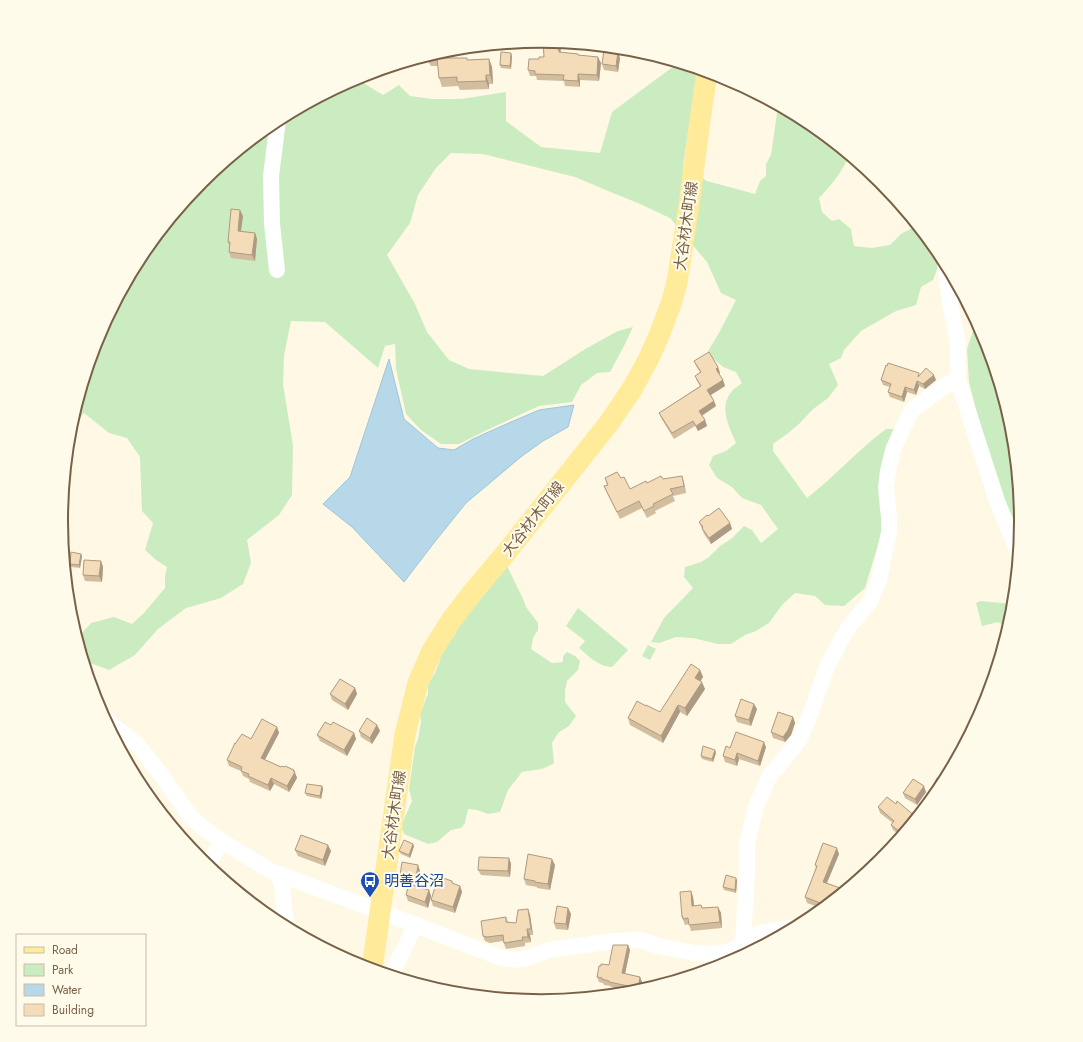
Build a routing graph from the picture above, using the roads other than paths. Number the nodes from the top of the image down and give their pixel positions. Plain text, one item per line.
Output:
1 (706, 78) edge
2 (277, 129) edge
3 (277, 270) dead end
4 (947, 277) edge
5 (958, 380) junction
6 (1013, 541) edge
7 (116, 729) edge
8 (221, 841) junction
9 (211, 859) edge
10 (278, 874) junction
11 (285, 918) edge
12 (416, 924) junction
13 (781, 929) edge
14 (743, 944) junction
15 (373, 963) edge
16 (393, 970) edge

1 - 15 main road, 大谷材木町線
2 - 3 street
4 - 5 street
5 - 6 street
5 - 14 street
7 - 8 street
8 - 9 street
8 - 10 street
10 - 11 street
10 - 12 street
12 - 14 street
12 - 16 street
13 - 14 street

